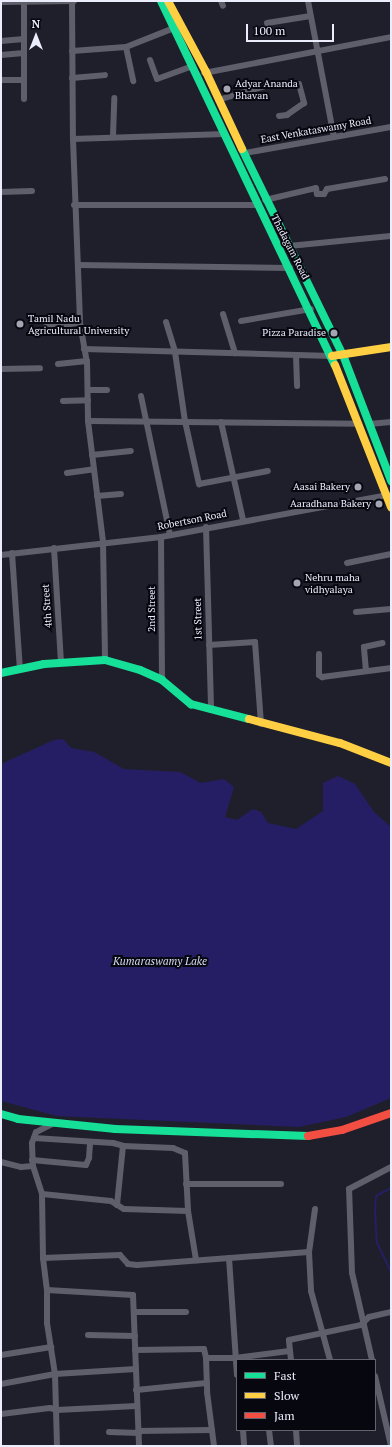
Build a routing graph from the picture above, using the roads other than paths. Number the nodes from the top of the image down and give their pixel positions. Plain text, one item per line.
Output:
1 (41, 1) edge
2 (72, 1) edge
3 (76, 1) edge
4 (161, 1) edge
5 (168, 1) edge
6 (308, 1) edge
7 (1, 2) edge
8 (24, 2) edge
9 (310, 16) junction
10 (267, 23) dead end
11 (174, 28) junction
12 (391, 37) edge
13 (24, 39) junction
14 (1, 40) edge
15 (126, 47) junction
16 (317, 49) junction
17 (72, 51) junction
18 (24, 53) junction
19 (1, 55) edge
20 (150, 60) dead end
21 (193, 66) junction
22 (202, 73) junction
23 (104, 75) dead end
24 (72, 78) junction
25 (1, 80) edge
26 (24, 80) junction
27 (133, 81) dead end
28 (114, 98) dead end
29 (24, 99) dead end
30 (218, 100) junction
31 (279, 116) dead end
32 (391, 127) edge
33 (225, 134) junction
34 (114, 136) junction
35 (334, 137) junction
36 (73, 139) junction
37 (245, 153) junction
38 (385, 179) dead end
39 (32, 191) dead end
40 (1, 192) edge
41 (265, 200) junction
42 (74, 205) junction
43 (257, 205) junction
44 (391, 236) edge
45 (289, 246) junction
46 (78, 265) junction
47 (290, 268) junction
48 (311, 309) junction
49 (223, 314) dead end
50 (241, 321) dead end
51 (166, 322) dead end
52 (80, 323) junction
53 (46, 327) dead end
54 (391, 347) edge
55 (84, 349) junction
56 (175, 352) junction
57 (235, 353) junction
58 (296, 355) junction
59 (343, 355) junction
60 (332, 356) junction
61 (87, 361) junction
62 (58, 364) dead end
63 (40, 368) dead end
64 (1, 369) edge
65 (297, 386) dead end
66 (88, 390) junction
67 (107, 390) dead end
68 (141, 396) dead end
69 (88, 400) junction
70 (63, 401) dead end
71 (88, 421) junction
72 (146, 421) junction
73 (185, 421) junction
74 (221, 422) junction
75 (391, 422) edge
76 (359, 424) junction
77 (369, 424) junction
78 (131, 451) dead end
79 (92, 455) junction
80 (94, 469) junction
81 (268, 470) dead end
82 (67, 473) dead end
83 (234, 478) junction
84 (391, 481) edge
85 (121, 494) dead end
86 (388, 495) edge
87 (97, 496) junction
88 (391, 507) edge
89 (243, 520) junction
90 (206, 527) junction
91 (170, 535) junction
92 (162, 537) junction
93 (103, 542) junction
94 (54, 548) junction
95 (12, 553) junction
96 (391, 554) edge
97 (1, 555) edge
98 (347, 563) dead end
99 (391, 609) edge
100 (356, 612) dead end
101 (383, 643) dead end
102 (209, 645) junction
103 (319, 654) dead end
104 (105, 660) junction
105 (61, 663) junction
106 (391, 668) edge
107 (20, 669) junction
108 (366, 671) junction
109 (1, 673) edge
110 (162, 680) junction
111 (211, 710) junction
112 (261, 724) junction
113 (391, 763) edge
114 (391, 1113) edge
115 (1, 1114) edge
116 (54, 1123) junction
117 (34, 1138) junction
118 (90, 1143) junction
119 (124, 1146) junction
120 (1, 1162) edge
121 (32, 1163) junction
122 (391, 1167) edge
123 (186, 1184) junction
124 (280, 1184) dead end
125 (42, 1194) junction
126 (117, 1205) junction
127 (315, 1210) dead end
128 (188, 1211) junction
129 (309, 1252) junction
130 (42, 1258) junction
131 (229, 1258) junction
132 (196, 1260) junction
133 (47, 1290) junction
134 (134, 1312) junction
135 (186, 1312) dead end
136 (391, 1312) edge
137 (365, 1321) junction
138 (324, 1333) junction
139 (88, 1335) dead end
140 (135, 1336) junction
141 (51, 1347) junction
142 (135, 1350) junction
143 (290, 1351) junction
144 (1, 1355) edge
145 (206, 1358) junction
146 (235, 1358) junction
147 (263, 1358) edge
148 (291, 1359) edge
149 (330, 1359) edge
150 (372, 1359) edge
151 (236, 1366) edge
152 (136, 1369) junction
153 (55, 1374) junction
154 (207, 1383) junction
155 (1, 1384) edge
156 (376, 1389) edge
157 (136, 1390) junction
158 (136, 1406) junction
159 (57, 1410) junction
160 (1, 1414) edge
161 (212, 1430) junction
162 (242, 1431) edge
163 (269, 1431) edge
164 (296, 1431) edge
165 (109, 1432) dead end
166 (139, 1432) junction
167 (57, 1446) edge
168 (139, 1446) edge
169 (214, 1446) edge
170 (244, 1446) edge
171 (271, 1446) edge
172 (297, 1446) edge
173 (391, 1446) edge

1 - 2 street
1 - 8 street
2 - 3 street
2 - 17 street
4 - 11 main road, Thadagam Road
5 - 22 main road, Thadagam Road
6 - 9 street
7 - 8 street
8 - 13 street
9 - 10 street
9 - 16 street
11 - 15 street
11 - 21 main road, Thadagam Road
12 - 16 street
13 - 14 street
13 - 18 street
15 - 17 street
15 - 27 street
16 - 22 street
16 - 35 street
17 - 24 street
18 - 19 street
18 - 26 street
20 - 21 street
21 - 22 main road, Thadagam Road
22 - 30 main road, Thadagam Road
22 - 33 main road, Thadagam Road
23 - 24 street
24 - 36 street
25 - 26 street
26 - 29 street
28 - 34 street
30 - 31 street
30 - 37 main road, Thadagam Road
32 - 35 street, East Venkataswamy Road
33 - 34 street
33 - 43 main road, Thadagam Road
34 - 36 street
35 - 37 street, East Venkataswamy Road
36 - 42 street
37 - 41 main road, Thadagam Road
38 - 41 street
39 - 40 street
41 - 45 main road, Thadagam Road
42 - 43 street
42 - 46 street
43 - 47 main road, Thadagam Road
44 - 45 street
45 - 59 main road, Thadagam Road
46 - 47 street
46 - 52 street
47 - 48 main road, Thadagam Road
48 - 50 street
48 - 60 main road, Thadagam Road
49 - 57 street
51 - 56 street
52 - 53 street
52 - 55 street
54 - 59 main road
55 - 56 street
55 - 61 street
56 - 57 street
56 - 73 street
57 - 58 street
58 - 60 street
58 - 65 street
59 - 60 main road
59 - 77 main road, Thadagam Road
60 - 76 main road, Thadagam Road
61 - 62 street
61 - 66 street
63 - 64 street
66 - 67 street
66 - 69 street
68 - 72 street
69 - 70 street
69 - 71 street
71 - 72 street
71 - 79 street
72 - 73 street
72 - 91 street
73 - 74 street
73 - 83 street
74 - 76 street
74 - 83 street
75 - 77 street
76 - 86 main road, Thadagam Road
77 - 84 main road, Thadagam Road
78 - 79 street
79 - 80 street
80 - 82 street
80 - 87 street
81 - 83 street
83 - 89 street
85 - 87 street
86 - 88 main road, Thadagam Road
86 - 89 street, Robertson Road
87 - 93 street
89 - 90 street, Robertson Road
90 - 91 street, Robertson Road
90 - 102 street, 1st Street
91 - 92 street, Robertson Road
92 - 93 street, Robertson Road
92 - 110 street, 2nd Street
93 - 94 street, Robertson Road
93 - 104 street
94 - 95 street, Robertson Road
94 - 105 street, 4th Street
95 - 97 street, Robertson Road
95 - 107 street
96 - 98 street
99 - 100 street
101 - 108 street
102 - 111 street, 1st Street
102 - 112 street
103 - 108 street
104 - 105 main road
104 - 110 main road
105 - 107 main road
106 - 108 street
107 - 109 main road
110 - 111 main road
111 - 112 main road
112 - 113 main road
114 - 116 main road
115 - 116 main road
116 - 117 street
117 - 118 street
117 - 121 street
118 - 119 street
118 - 121 street
119 - 123 street
119 - 126 street
120 - 121 street
121 - 125 street
122 - 137 street
123 - 124 street
123 - 128 street
125 - 126 street
125 - 130 street
126 - 128 street
127 - 129 street
128 - 132 street
129 - 131 street
129 - 138 street
130 - 132 street
130 - 133 street
131 - 132 street
131 - 146 street
133 - 134 street
133 - 141 street
134 - 135 street
134 - 140 street
136 - 137 street
137 - 138 street
137 - 150 street
138 - 143 street
138 - 149 street
139 - 140 street
140 - 142 street
141 - 144 street
141 - 153 street
142 - 145 street
142 - 152 street
143 - 147 street
143 - 148 street
145 - 146 street
145 - 154 street
146 - 147 street
146 - 151 street
152 - 153 street
152 - 157 street
153 - 155 street
153 - 159 street
154 - 157 street
154 - 161 street
156 - 173 street
157 - 158 street
158 - 159 street
158 - 166 street
159 - 160 street
159 - 167 street
161 - 166 street
161 - 169 street
162 - 170 street
163 - 171 street
164 - 172 street
165 - 166 street
166 - 168 street

